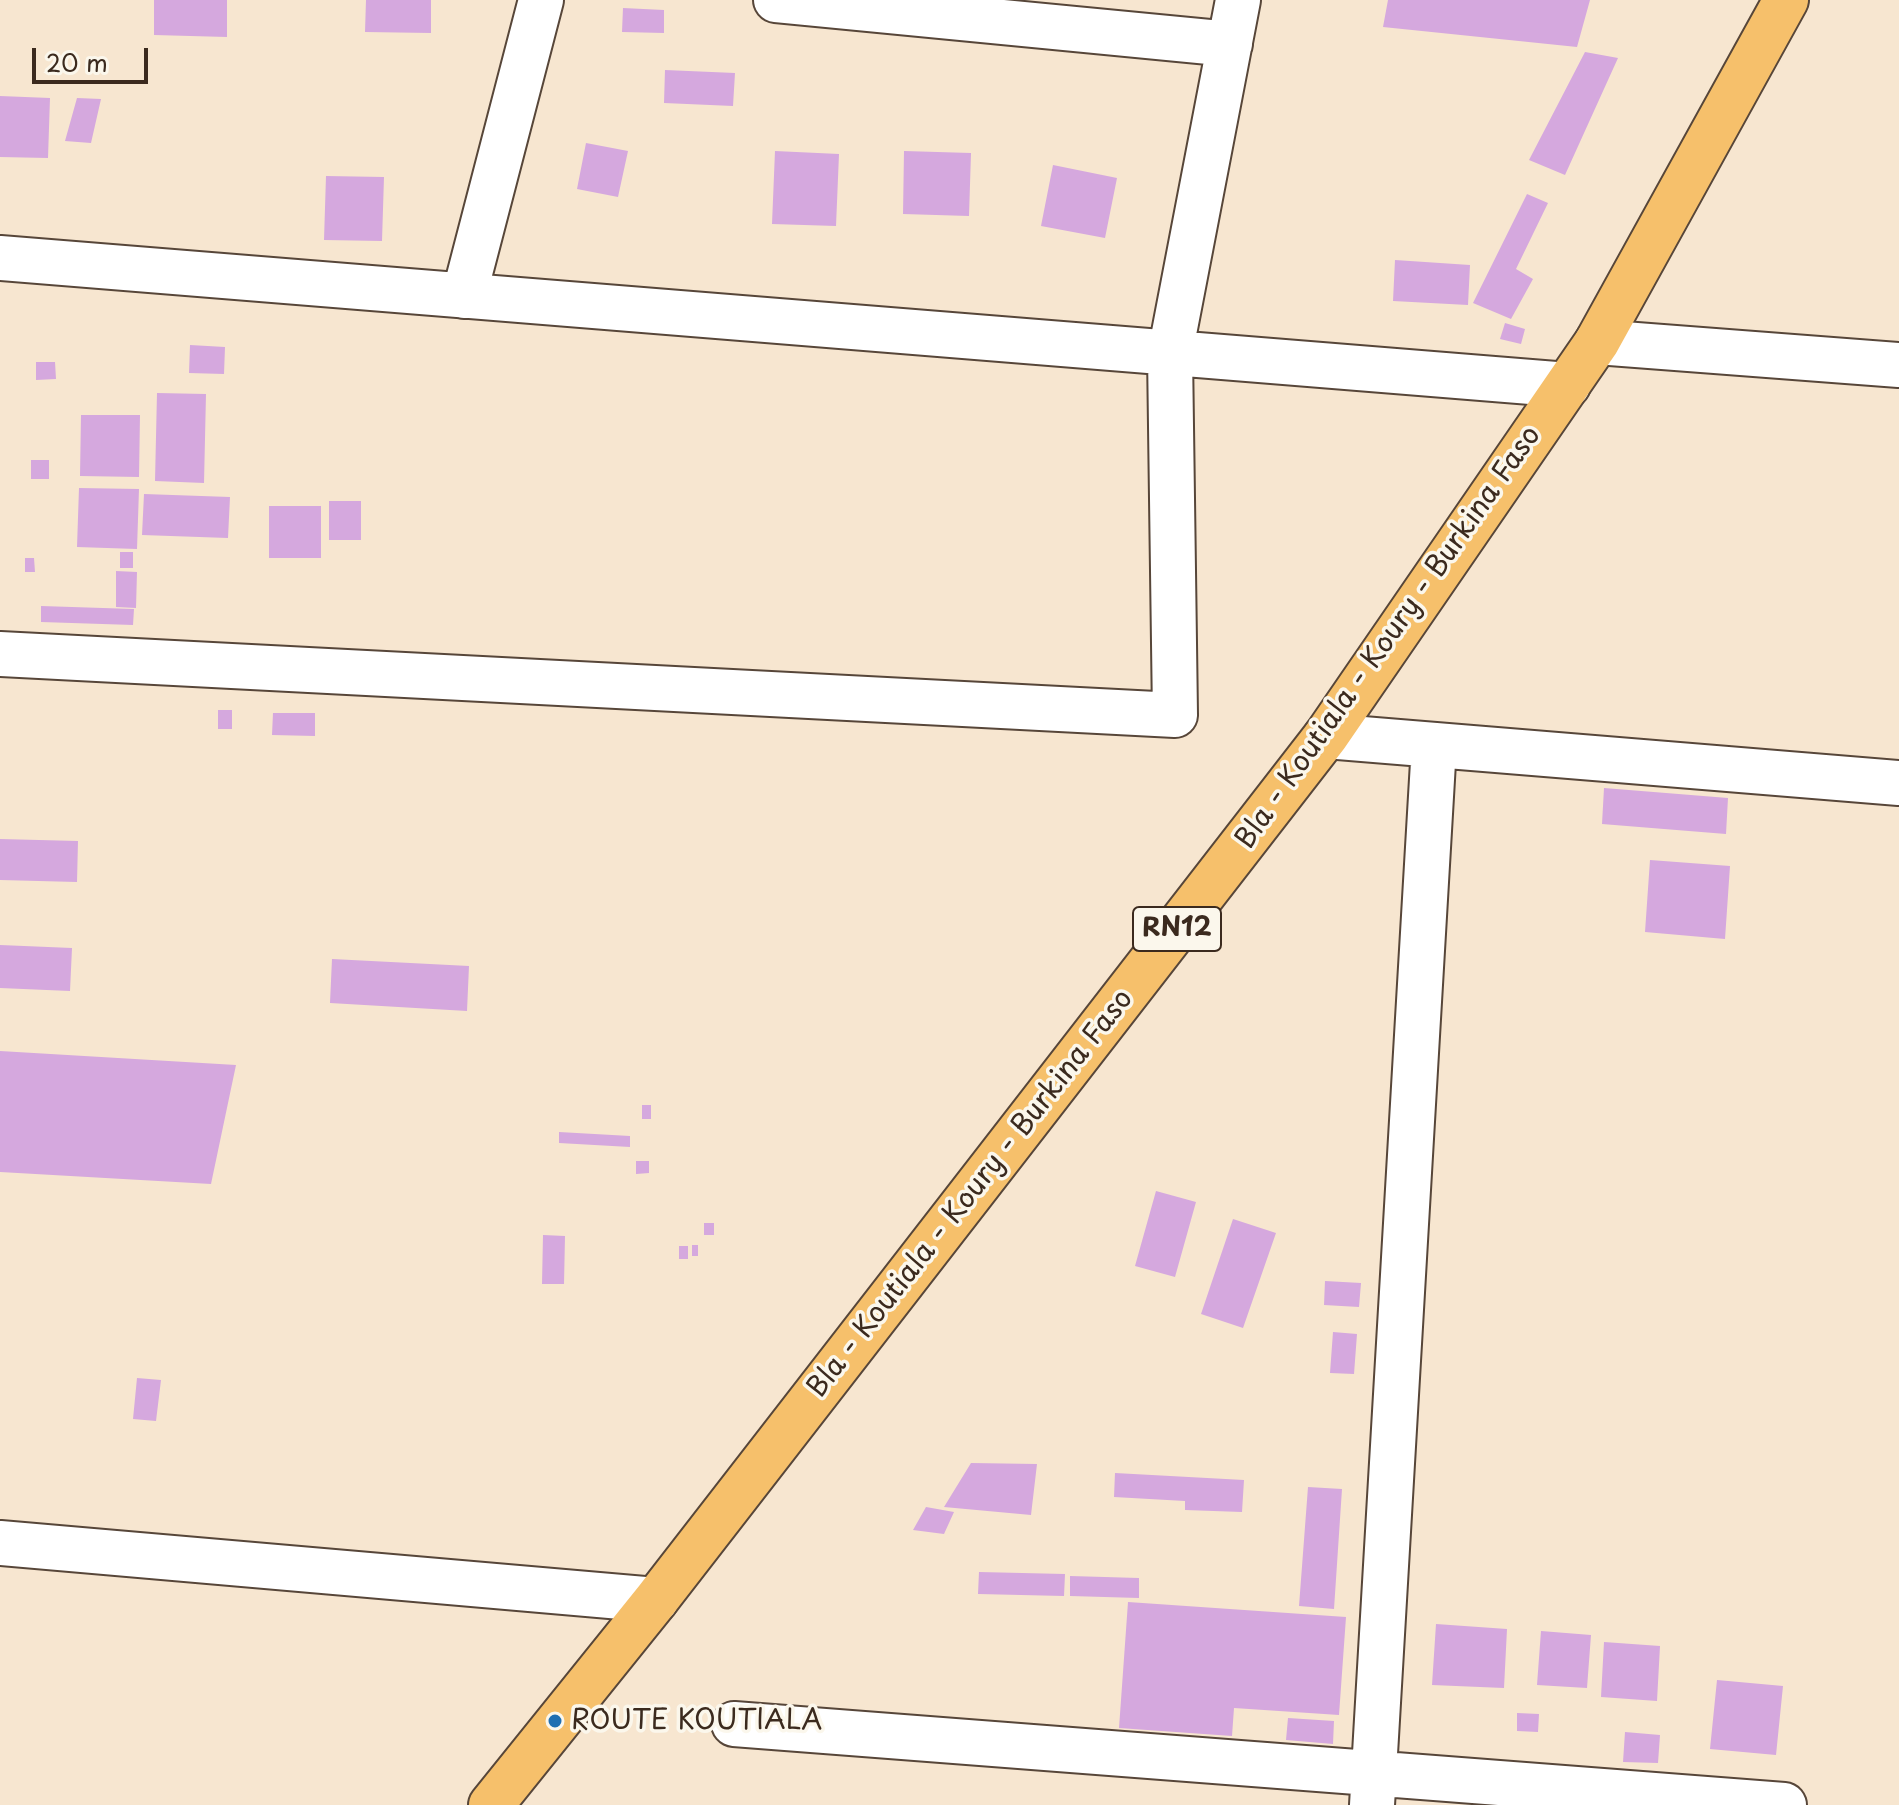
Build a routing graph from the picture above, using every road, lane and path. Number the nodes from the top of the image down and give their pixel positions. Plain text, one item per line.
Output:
1 (541, 0) edge
2 (776, 0) edge
3 (1238, 0) edge
4 (1786, 0) edge
5 (1230, 44) junction
6 (0, 258) edge
7 (464, 296) junction
8 (1597, 342) junction
9 (1170, 354) junction
10 (1899, 365) edge
11 (1568, 385) junction
12 (0, 654) edge
13 (1326, 736) junction
14 (1434, 745) junction
15 (1899, 783) edge
16 (0, 1543) edge
17 (656, 1600) junction
18 (734, 1724) dead end
19 (1374, 1789) edge
20 (491, 1805) edge
21 (1784, 1805) edge

1 - 7 street
2 - 5 street
3 - 5 street
4 - 8 main road, Bla - Koutiala - Koury - Burkina Faso / RN12
5 - 9 street
6 - 7 street
7 - 9 street
8 - 10 street
8 - 11 main road, Bla - Koutiala - Koury - Burkina Faso / RN12
9 - 11 street
9 - 12 street
11 - 13 main road, Bla - Koutiala - Koury - Burkina Faso / RN12
13 - 14 street
13 - 17 main road, Bla - Koutiala - Koury - Burkina Faso / RN12
14 - 15 street
14 - 19 street
16 - 17 street
17 - 20 main road, Bla - Koutiala - Koury - Burkina Faso / RN12
18 - 19 street
19 - 21 street

